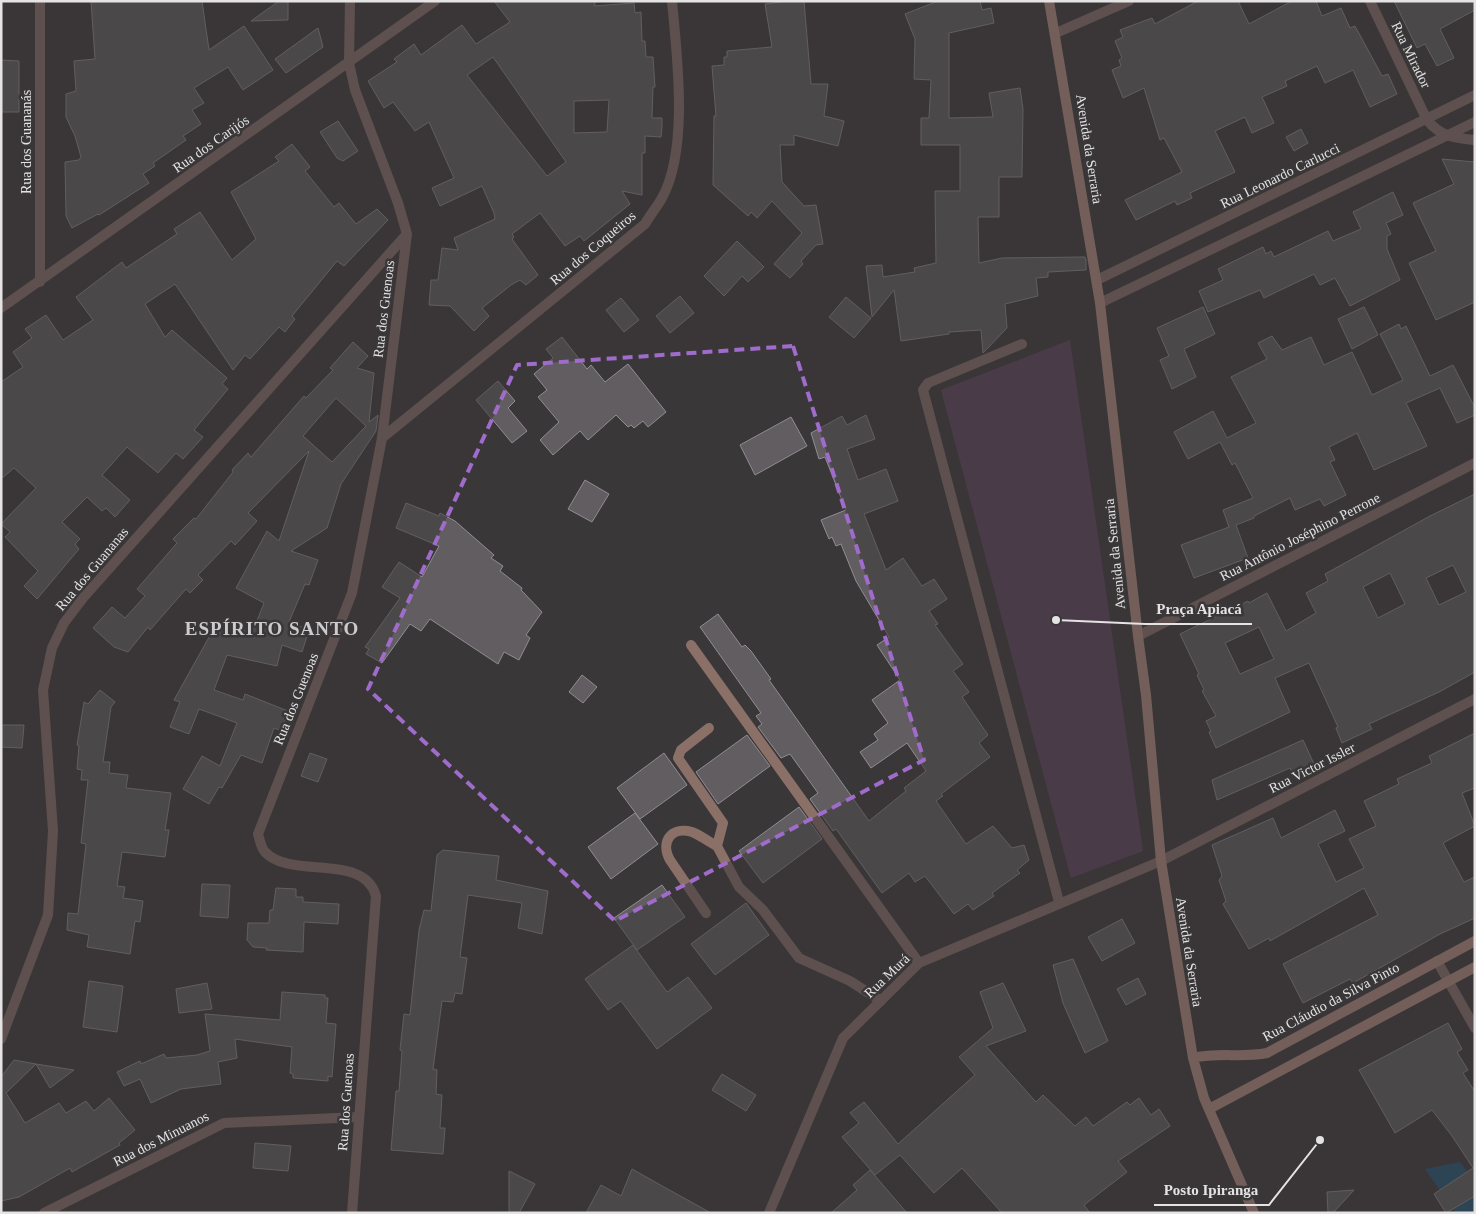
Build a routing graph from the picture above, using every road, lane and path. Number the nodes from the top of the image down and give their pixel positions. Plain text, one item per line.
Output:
1 (40, 1) edge
2 (350, 1) edge
3 (435, 1) edge
4 (672, 1) edge
5 (1049, 1) edge
6 (1129, 1) edge
7 (1370, 1) edge
8 (1056, 33) junction
9 (349, 63) junction
10 (1475, 95) edge
11 (1427, 120) junction
12 (1475, 122) edge
13 (1446, 137) junction
14 (1475, 140) edge
15 (407, 234) junction
16 (1097, 280) junction
17 (40, 282) junction
18 (1100, 303) junction
19 (1, 308) edge
20 (1022, 344) dead end
21 (382, 438) junction
22 (1475, 463) edge
23 (1138, 636) junction
24 (691, 645) dead end
25 (1475, 699) edge
26 (709, 728) dead end
27 (717, 846) junction
28 (1161, 861) junction
29 (1060, 902) junction
30 (706, 913) dead end
31 (1475, 941) edge
32 (1437, 960) junction
33 (919, 963) junction
34 (1475, 967) edge
35 (1448, 981) junction
36 (881, 1001) junction
37 (1475, 1028) edge
38 (1, 1039) edge
39 (1193, 1058) junction
40 (1209, 1109) junction
41 (359, 1118) junction
42 (44, 1213) edge
43 (352, 1213) edge
44 (769, 1213) edge
45 (1254, 1213) edge

1 - 17 street, Rua dos Guananás
2 - 9 street, Rua dos Guenoas
3 - 9 street, Rua dos Carijós
4 - 21 street, Rua dos Coqueiros
5 - 8 main road, Avenida da Serraria
6 - 8 street
7 - 11 street, Rua Mirador
8 - 16 main road, Avenida da Serraria
9 - 15 street, Rua dos Guenoas
9 - 17 street, Rua dos Carijós
10 - 11 street, Rua Leonardo Carlucci
11 - 13 street
11 - 16 street, Rua Leonardo Carlucci
12 - 13 street
13 - 14 street
13 - 18 street
15 - 21 street, Rua dos Guenoas
15 - 38 street, Rua dos Guananas
16 - 18 main road, Avenida da Serraria
17 - 19 street, Rua dos Carijós
18 - 23 main road, Avenida da Serraria
20 - 29 street
21 - 41 street, Rua dos Guenoas
22 - 23 street, Rua Antônio Joséphino Perrone
23 - 28 main road, Avenida da Serraria
24 - 33 street
25 - 28 street, Rua Victor Issler
26 - 27 street
27 - 30 street
27 - 36 street
28 - 29 street, Rua Murá
28 - 39 main road, Avenida da Serraria
29 - 33 street, Rua Murá
31 - 32 main road, Rua Cláudio da Silva Pinto
32 - 35 street
32 - 39 main road, Rua Cláudio da Silva Pinto
33 - 36 street, Rua Murá
34 - 35 main road
35 - 37 street
35 - 40 main road
36 - 44 street, Rua Murá
39 - 40 main road, Avenida da Serraria
40 - 45 main road, Avenida da Serraria
41 - 42 street, Rua dos Minuanos
41 - 43 street, Rua dos Guenoas

